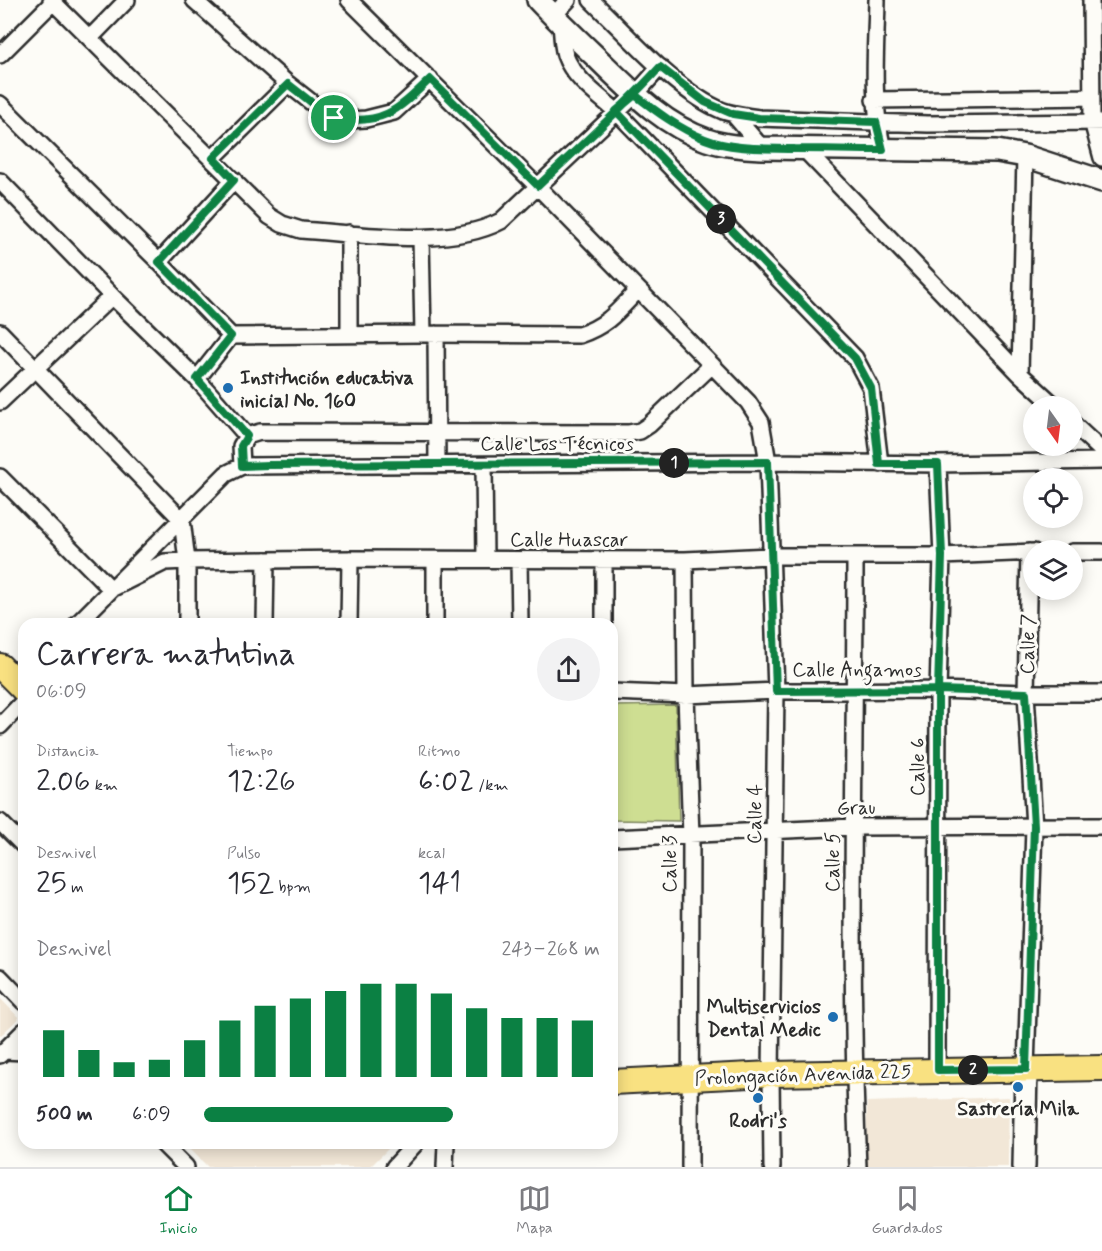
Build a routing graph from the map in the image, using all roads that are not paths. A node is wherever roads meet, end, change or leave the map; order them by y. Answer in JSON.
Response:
{"nodes":[{"id":1,"x":127,"y":0,"type":"edge"},
{"id":2,"x":194,"y":0,"type":"edge"},
{"id":3,"x":349,"y":0,"type":"edge"},
{"id":4,"x":538,"y":0,"type":"edge"},
{"id":5,"x":568,"y":0,"type":"edge"},
{"id":6,"x":591,"y":0,"type":"edge"},
{"id":7,"x":878,"y":0,"type":"edge"},
{"id":8,"x":1091,"y":0,"type":"edge"},
{"id":9,"x":52,"y":1,"type":"edge"},
{"id":10,"x":557,"y":19,"type":"junction"},
{"id":11,"x":90,"y":38,"type":"junction"},
{"id":12,"x":0,"y":55,"type":"edge"},
{"id":13,"x":660,"y":67,"type":"junction"},
{"id":14,"x":430,"y":79,"type":"junction"},
{"id":15,"x":288,"y":84,"type":"junction"},
{"id":16,"x":635,"y":95,"type":"junction"},
{"id":17,"x":1091,"y":97,"type":"junction"},
{"id":18,"x":874,"y":100,"type":"junction"},
{"id":19,"x":0,"y":104,"type":"edge"},
{"id":20,"x":616,"y":111,"type":"junction"},
{"id":21,"x":733,"y":114,"type":"junction"},
{"id":22,"x":876,"y":122,"type":"junction"},
{"id":23,"x":1097,"y":122,"type":"edge"},
{"id":24,"x":762,"y":148,"type":"junction"},
{"id":25,"x":804,"y":149,"type":"junction"},
{"id":26,"x":883,"y":150,"type":"junction"},
{"id":27,"x":1025,"y":156,"type":"junction"},
{"id":28,"x":213,"y":158,"type":"junction"},
{"id":29,"x":1102,"y":158,"type":"edge"},
{"id":30,"x":234,"y":180,"type":"junction"},
{"id":31,"x":0,"y":181,"type":"edge"},
{"id":32,"x":1102,"y":181,"type":"edge"},
{"id":33,"x":538,"y":186,"type":"junction"},
{"id":34,"x":349,"y":233,"type":"junction"},
{"id":35,"x":421,"y":238,"type":"junction"},
{"id":36,"x":159,"y":262,"type":"junction"},
{"id":37,"x":638,"y":290,"type":"junction"},
{"id":38,"x":112,"y":296,"type":"junction"},
{"id":39,"x":0,"y":332,"type":"edge"},
{"id":40,"x":430,"y":334,"type":"junction"},
{"id":41,"x":349,"y":335,"type":"junction"},
{"id":42,"x":231,"y":336,"type":"junction"},
{"id":43,"x":712,"y":365,"type":"junction"},
{"id":44,"x":35,"y":368,"type":"junction"},
{"id":45,"x":1020,"y":374,"type":"junction"},
{"id":46,"x":197,"y":379,"type":"junction"},
{"id":47,"x":1044,"y":396,"type":"edge"},
{"id":48,"x":0,"y":402,"type":"edge"},
{"id":49,"x":437,"y":432,"type":"junction"},
{"id":50,"x":1083,"y":433,"type":"edge"},
{"id":51,"x":247,"y":436,"type":"junction"},
{"id":52,"x":1102,"y":451,"type":"edge"},
{"id":53,"x":1102,"y":460,"type":"edge"},
{"id":54,"x":768,"y":462,"type":"junction"},
{"id":55,"x":437,"y":464,"type":"junction"},
{"id":56,"x":879,"y":464,"type":"junction"},
{"id":57,"x":938,"y":464,"type":"junction"},
{"id":58,"x":484,"y":465,"type":"junction"},
{"id":59,"x":242,"y":466,"type":"junction"},
{"id":60,"x":0,"y":477,"type":"edge"},
{"id":61,"x":182,"y":520,"type":"junction"},
{"id":62,"x":1023,"y":552,"type":"edge"},
{"id":63,"x":1083,"y":552,"type":"edge"},
{"id":64,"x":1102,"y":552,"type":"edge"},
{"id":65,"x":770,"y":556,"type":"junction"},
{"id":66,"x":942,"y":556,"type":"junction"},
{"id":67,"x":855,"y":557,"type":"junction"},
{"id":68,"x":350,"y":559,"type":"junction"},
{"id":69,"x":266,"y":560,"type":"junction"},
{"id":70,"x":485,"y":560,"type":"junction"},
{"id":71,"x":519,"y":560,"type":"junction"},
{"id":72,"x":604,"y":560,"type":"junction"},
{"id":73,"x":685,"y":560,"type":"junction"},
{"id":74,"x":187,"y":561,"type":"junction"},
{"id":75,"x":435,"y":561,"type":"junction"},
{"id":76,"x":111,"y":589,"type":"junction"},
{"id":77,"x":1029,"y":600,"type":"edge"},
{"id":78,"x":83,"y":618,"type":"edge"},
{"id":79,"x":187,"y":618,"type":"edge"},
{"id":80,"x":265,"y":618,"type":"edge"},
{"id":81,"x":349,"y":618,"type":"edge"},
{"id":82,"x":435,"y":618,"type":"edge"},
{"id":83,"x":520,"y":618,"type":"edge"},
{"id":84,"x":604,"y":618,"type":"edge"},
{"id":85,"x":0,"y":666,"type":"edge"},
{"id":86,"x":18,"y":683,"type":"edge"},
{"id":87,"x":855,"y":690,"type":"junction"},
{"id":88,"x":938,"y":690,"type":"junction"},
{"id":89,"x":776,"y":691,"type":"junction"},
{"id":90,"x":618,"y":693,"type":"edge"},
{"id":91,"x":1026,"y":693,"type":"junction"},
{"id":92,"x":1102,"y":693,"type":"edge"},
{"id":93,"x":686,"y":694,"type":"junction"},
{"id":94,"x":18,"y":696,"type":"edge"},
{"id":95,"x":0,"y":726,"type":"edge"},
{"id":96,"x":0,"y":822,"type":"edge"},
{"id":97,"x":1034,"y":826,"type":"junction"},
{"id":98,"x":1102,"y":826,"type":"edge"},
{"id":99,"x":853,"y":827,"type":"junction"},
{"id":100,"x":938,"y":827,"type":"junction"},
{"id":101,"x":775,"y":832,"type":"junction"},
{"id":102,"x":691,"y":836,"type":"junction"},
{"id":103,"x":618,"y":838,"type":"edge"},
{"id":104,"x":18,"y":840,"type":"edge"},
{"id":105,"x":0,"y":977,"type":"edge"},
{"id":106,"x":18,"y":996,"type":"edge"},
{"id":107,"x":18,"y":1037,"type":"edge"},
{"id":108,"x":18,"y":1052,"type":"edge"},
{"id":109,"x":2,"y":1053,"type":"edge"},
{"id":110,"x":1102,"y":1068,"type":"edge"},
{"id":111,"x":1026,"y":1069,"type":"junction"},
{"id":112,"x":938,"y":1070,"type":"junction"},
{"id":113,"x":854,"y":1073,"type":"junction"},
{"id":114,"x":771,"y":1074,"type":"junction"},
{"id":115,"x":689,"y":1078,"type":"junction"},
{"id":116,"x":618,"y":1082,"type":"edge"},
{"id":117,"x":410,"y":1149,"type":"edge"},
{"id":118,"x":446,"y":1149,"type":"edge"},
{"id":119,"x":169,"y":1161,"type":"edge"},
{"id":120,"x":186,"y":1167,"type":"edge"},
{"id":121,"x":394,"y":1167,"type":"edge"},
{"id":122,"x":446,"y":1167,"type":"edge"},
{"id":123,"x":690,"y":1167,"type":"edge"},
{"id":124,"x":772,"y":1167,"type":"edge"},
{"id":125,"x":858,"y":1167,"type":"edge"},
{"id":126,"x":1024,"y":1167,"type":"edge"}],
"edges":[{"from":1,"to":11,"type":"street"},
{"from":2,"to":15,"type":"street"},
{"from":3,"to":14,"type":"street","name":"Calle 4"},
{"from":4,"to":10,"type":"main road"},
{"from":5,"to":10,"type":"street"},
{"from":6,"to":13,"type":"street"},
{"from":7,"to":18,"type":"street"},
{"from":8,"to":17,"type":"street"},
{"from":9,"to":11,"type":"street"},
{"from":9,"to":12,"type":"street"},
{"from":10,"to":16,"type":"main road"},
{"from":10,"to":20,"type":"street"},
{"from":11,"to":28,"type":"street"},
{"from":13,"to":16,"type":"street"},
{"from":13,"to":21,"type":"street"},
{"from":14,"to":15,"type":"street"},
{"from":14,"to":33,"type":"street","name":"Calle 4"},
{"from":15,"to":28,"type":"street"},
{"from":16,"to":20,"type":"street"},
{"from":16,"to":24,"type":"main road"},
{"from":17,"to":18,"type":"street"},
{"from":17,"to":23,"type":"street"},
{"from":18,"to":22,"type":"street"},
{"from":19,"to":36,"type":"street"},
{"from":20,"to":33,"type":"street"},
{"from":20,"to":56,"type":"street"},
{"from":21,"to":22,"type":"street"},
{"from":21,"to":24,"type":"street"},
{"from":22,"to":23,"type":"street"},
{"from":22,"to":26,"type":"street"},
{"from":23,"to":29,"type":"street"},
{"from":24,"to":25,"type":"main road"},
{"from":25,"to":26,"type":"main road"},
{"from":25,"to":45,"type":"street"},
{"from":26,"to":27,"type":"main road"},
{"from":27,"to":32,"type":"main road"},
{"from":27,"to":45,"type":"street"},
{"from":28,"to":30,"type":"street"},
{"from":30,"to":34,"type":"street"},
{"from":30,"to":36,"type":"street"},
{"from":31,"to":38,"type":"street"},
{"from":33,"to":35,"type":"street"},
{"from":33,"to":37,"type":"street","name":"Calle 4"},
{"from":34,"to":35,"type":"street"},
{"from":34,"to":41,"type":"street"},
{"from":35,"to":40,"type":"street"},
{"from":36,"to":42,"type":"street"},
{"from":37,"to":40,"type":"street"},
{"from":37,"to":43,"type":"street","name":"Calle 4"},
{"from":38,"to":44,"type":"street"},
{"from":38,"to":46,"type":"street"},
{"from":39,"to":44,"type":"street"},
{"from":40,"to":41,"type":"street"},
{"from":40,"to":49,"type":"street"},
{"from":41,"to":42,"type":"street"},
{"from":42,"to":46,"type":"street"},
{"from":43,"to":49,"type":"street"},
{"from":43,"to":54,"type":"street","name":"Calle 4"},
{"from":44,"to":48,"type":"street"},
{"from":44,"to":61,"type":"street"},
{"from":45,"to":47,"type":"street"},
{"from":46,"to":51,"type":"street"},
{"from":49,"to":51,"type":"street"},
{"from":49,"to":55,"type":"street"},
{"from":50,"to":52,"type":"street"},
{"from":51,"to":59,"type":"street"},
{"from":53,"to":57,"type":"street","name":"Calle Los Técnicos"},
{"from":54,"to":56,"type":"street","name":"Calle Los Técnicos"},
{"from":54,"to":58,"type":"street","name":"Calle Los Técnicos"},
{"from":54,"to":65,"type":"street","name":"Calle 4"},
{"from":55,"to":58,"type":"street","name":"Calle Los Técnicos"},
{"from":55,"to":59,"type":"street","name":"Calle Los Técnicos"},
{"from":56,"to":57,"type":"street","name":"Calle Los Técnicos"},
{"from":57,"to":66,"type":"street","name":"Calle 6"},
{"from":58,"to":70,"type":"street"},
{"from":59,"to":61,"type":"street"},
{"from":60,"to":76,"type":"street"},
{"from":61,"to":74,"type":"street"},
{"from":61,"to":76,"type":"street"},
{"from":62,"to":66,"type":"street","name":"Calle Huascar"},
{"from":63,"to":64,"type":"street"},
{"from":65,"to":67,"type":"street","name":"Calle Huascar"},
{"from":65,"to":73,"type":"street","name":"Calle Huascar"},
{"from":65,"to":89,"type":"street","name":"Calle 4"},
{"from":66,"to":67,"type":"street","name":"Calle Huascar"},
{"from":66,"to":88,"type":"street","name":"Calle 6"},
{"from":67,"to":87,"type":"street","name":"Calle 5"},
{"from":68,"to":69,"type":"street","name":"Calle Huascar"},
{"from":68,"to":75,"type":"street","name":"Calle Huascar"},
{"from":68,"to":81,"type":"street"},
{"from":69,"to":74,"type":"street","name":"Calle Huascar"},
{"from":69,"to":80,"type":"street"},
{"from":70,"to":71,"type":"street","name":"Calle Huascar"},
{"from":70,"to":75,"type":"street","name":"Calle Huascar"},
{"from":71,"to":72,"type":"street","name":"Calle Huascar"},
{"from":71,"to":83,"type":"street"},
{"from":72,"to":73,"type":"street","name":"Calle Huascar"},
{"from":72,"to":84,"type":"street"},
{"from":73,"to":93,"type":"street","name":"Calle 3"},
{"from":74,"to":76,"type":"street","name":"Calle Huascar"},
{"from":74,"to":79,"type":"street"},
{"from":75,"to":82,"type":"street"},
{"from":76,"to":78,"type":"street"},
{"from":77,"to":91,"type":"street","name":"Calle 7"},
{"from":85,"to":86,"type":"main road"},
{"from":87,"to":88,"type":"street","name":"Calle Angamos"},
{"from":87,"to":89,"type":"street","name":"Calle Angamos"},
{"from":87,"to":99,"type":"street","name":"Calle 5"},
{"from":88,"to":91,"type":"street","name":"Calle Angamos"},
{"from":88,"to":100,"type":"street","name":"Calle 6"},
{"from":89,"to":93,"type":"street","name":"Calle Angamos"},
{"from":89,"to":101,"type":"street","name":"Calle 4"},
{"from":90,"to":93,"type":"street","name":"Calle Angamos"},
{"from":91,"to":92,"type":"street","name":"Calle Angamos"},
{"from":91,"to":97,"type":"street","name":"Calle 7"},
{"from":93,"to":102,"type":"street","name":"Calle 3"},
{"from":94,"to":95,"type":"street"},
{"from":96,"to":104,"type":"street"},
{"from":97,"to":98,"type":"street","name":"Grau"},
{"from":97,"to":100,"type":"street","name":"Grau"},
{"from":97,"to":111,"type":"street","name":"Calle 7"},
{"from":99,"to":100,"type":"street","name":"Grau"},
{"from":99,"to":101,"type":"street","name":"Grau"},
{"from":99,"to":113,"type":"street","name":"Calle 5"},
{"from":100,"to":112,"type":"street","name":"Calle 6"},
{"from":101,"to":102,"type":"street","name":"Grau"},
{"from":101,"to":114,"type":"street","name":"Calle 4"},
{"from":102,"to":103,"type":"street","name":"Grau"},
{"from":102,"to":115,"type":"street","name":"Calle 3"},
{"from":105,"to":106,"type":"street"},
{"from":107,"to":109,"type":"street"},
{"from":108,"to":109,"type":"street"},
{"from":110,"to":111,"type":"main road","name":"Prolongación Avenida 225"},
{"from":111,"to":112,"type":"main road","name":"Prolongación Avenida 225"},
{"from":111,"to":126,"type":"main road","name":"Calle 7"},
{"from":112,"to":113,"type":"main road","name":"Prolongación Avenida 225"},
{"from":113,"to":114,"type":"main road","name":"Prolongación Avenida 225"},
{"from":113,"to":125,"type":"street","name":"Calle 5"},
{"from":114,"to":115,"type":"main road","name":"Prolongación Avenida 225"},
{"from":114,"to":124,"type":"street","name":"Calle 4"},
{"from":115,"to":116,"type":"main road","name":"Prolongación Avenida 225"},
{"from":115,"to":123,"type":"street","name":"Calle 3"},
{"from":117,"to":121,"type":"street"},
{"from":118,"to":122,"type":"street"},
{"from":119,"to":120,"type":"street"}]}
